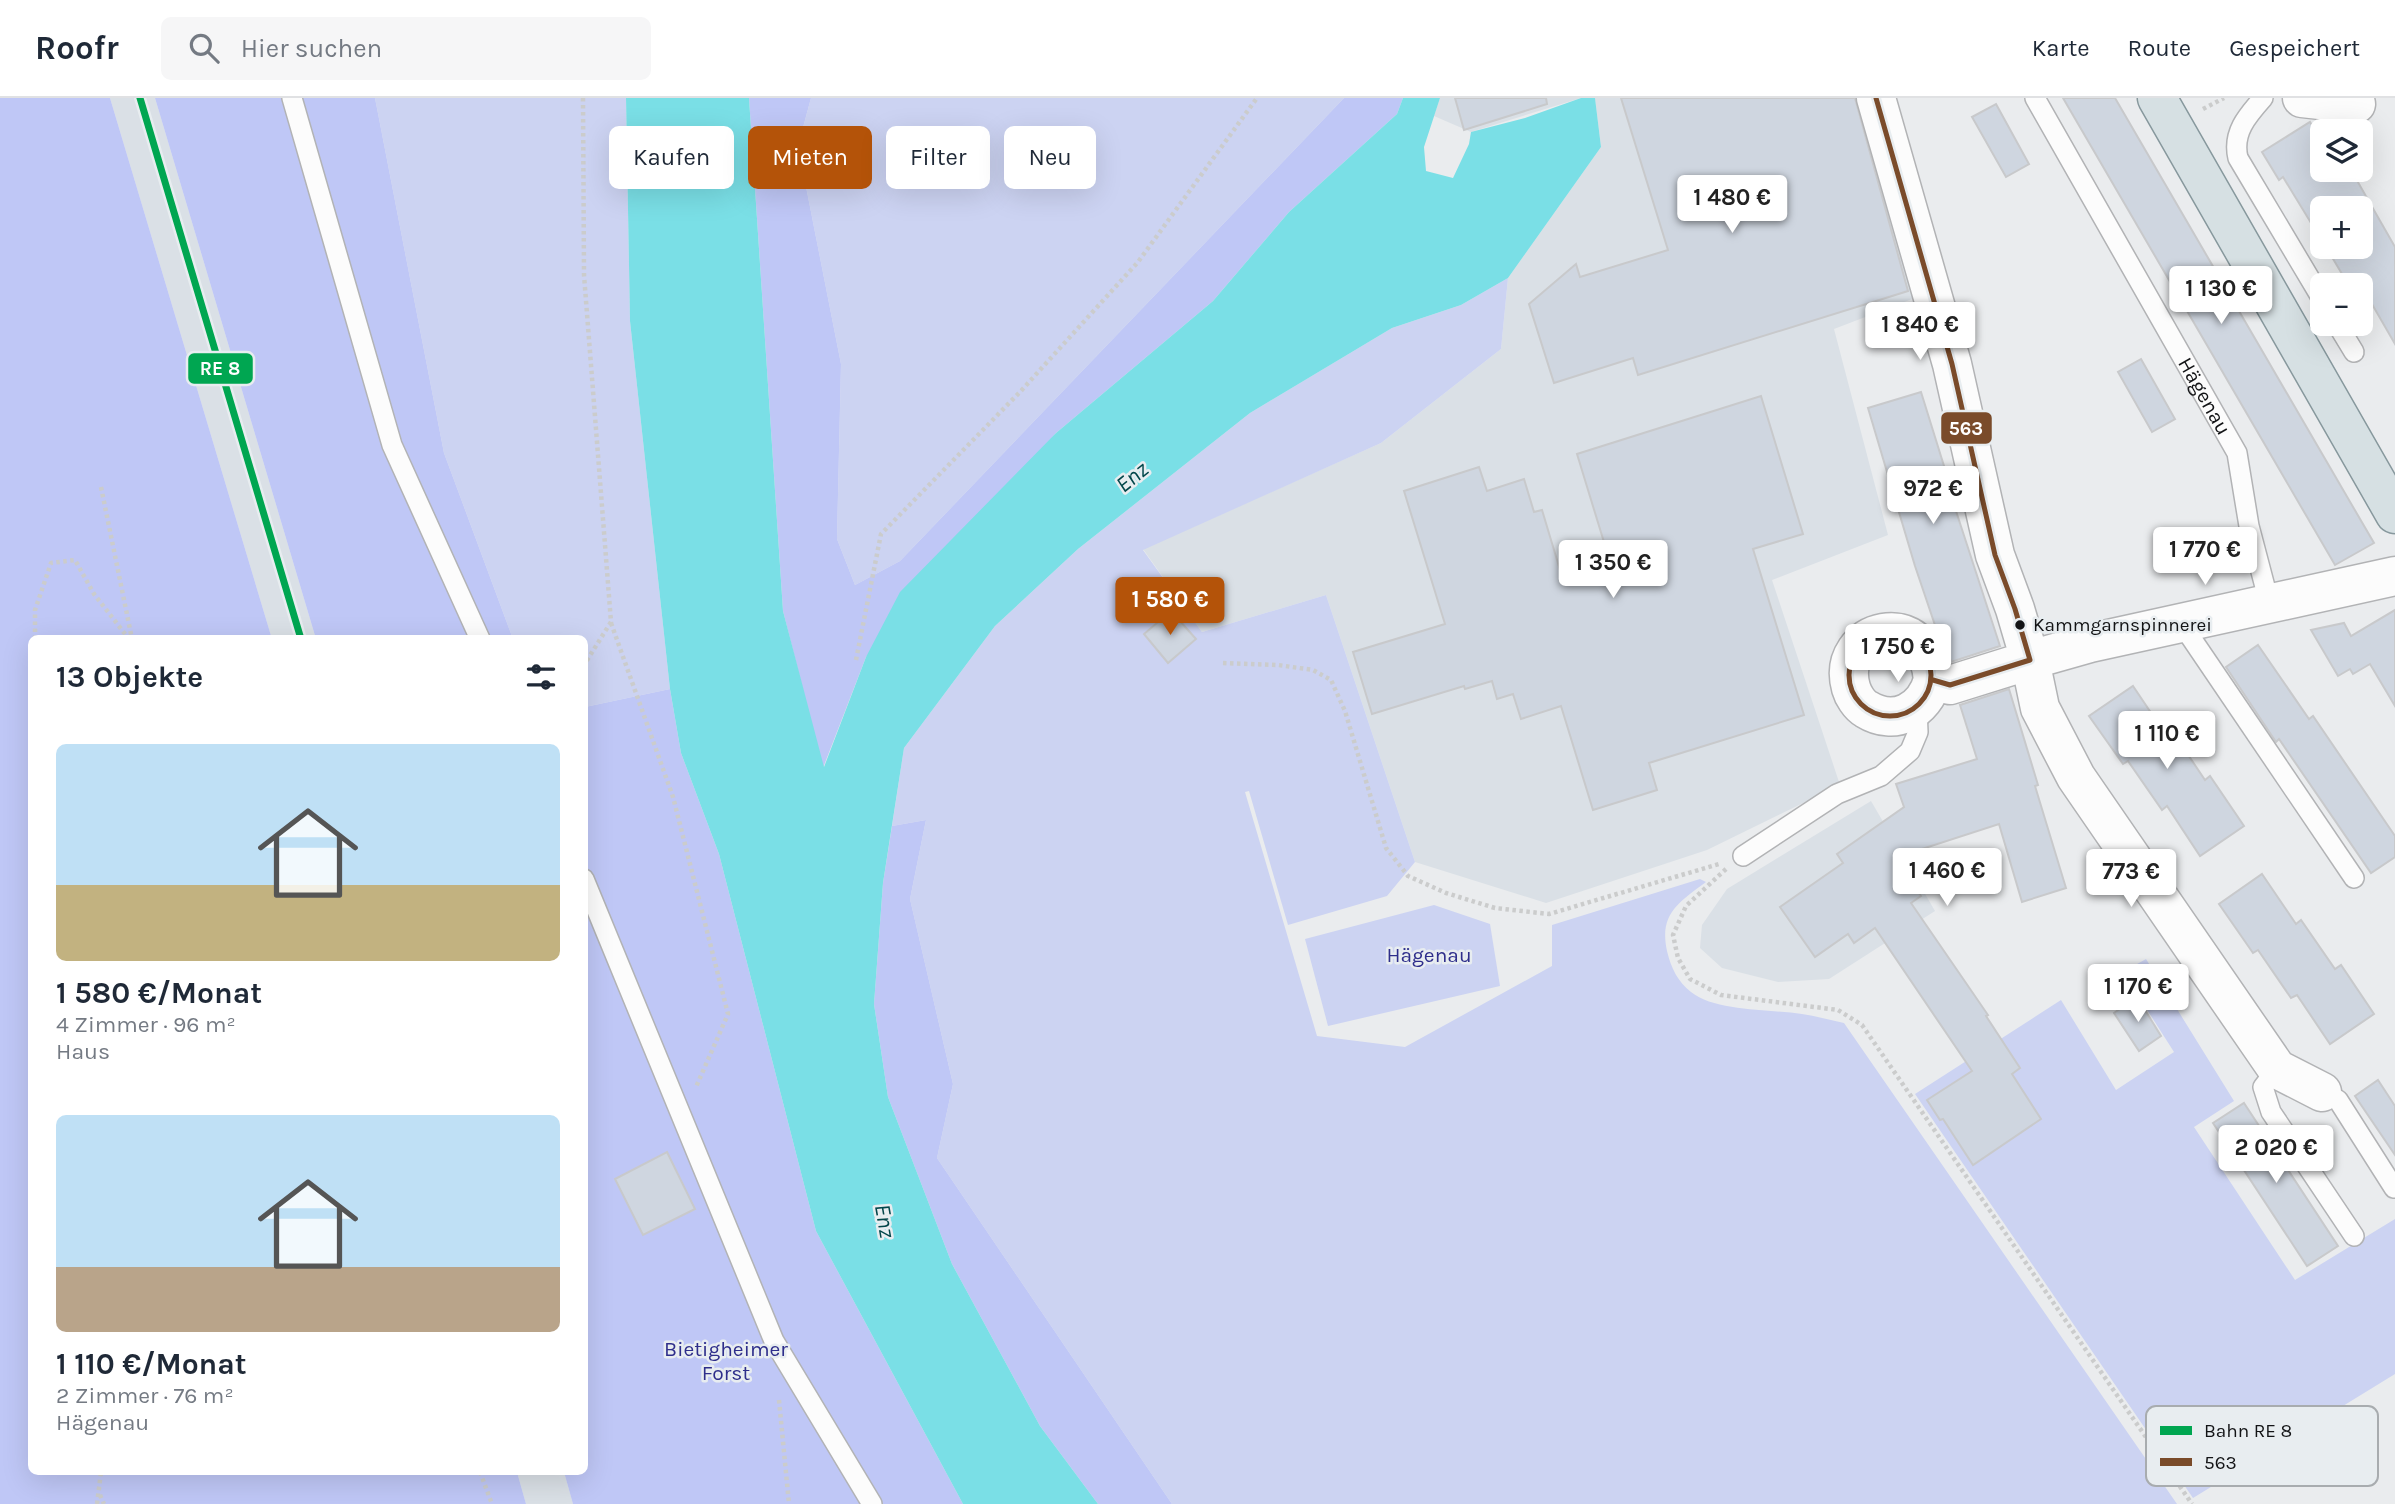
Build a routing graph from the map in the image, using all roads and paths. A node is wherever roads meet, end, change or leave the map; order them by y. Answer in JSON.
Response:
{"nodes":[{"id":1,"x":292,"y":98,"type":"edge"},
{"id":2,"x":583,"y":98,"type":"edge"},
{"id":3,"x":1257,"y":98,"type":"edge"},
{"id":4,"x":1876,"y":98,"type":"edge"},
{"id":5,"x":2035,"y":98,"type":"edge"},
{"id":6,"x":2157,"y":98,"type":"edge"},
{"id":7,"x":2224,"y":98,"type":"edge"},
{"id":8,"x":2263,"y":98,"type":"edge"},
{"id":9,"x":2302,"y":98,"type":"edge"},
{"id":10,"x":2356,"y":104,"type":"dead end"},
{"id":11,"x":2196,"y":113,"type":"dead end"},
{"id":12,"x":2310,"y":279,"type":"edge"},
{"id":13,"x":2344,"y":336,"type":"edge"},
{"id":14,"x":2354,"y":352,"type":"dead end"},
{"id":15,"x":101,"y":487,"type":"dead end"},
{"id":16,"x":2395,"y":514,"type":"edge"},
{"id":17,"x":2395,"y":576,"type":"edge"},
{"id":18,"x":2269,"y":602,"type":"junction"},
{"id":19,"x":611,"y":622,"type":"junction"},
{"id":20,"x":2181,"y":623,"type":"junction"},
{"id":21,"x":35,"y":635,"type":"edge"},
{"id":22,"x":127,"y":635,"type":"edge"},
{"id":23,"x":129,"y":635,"type":"edge"},
{"id":24,"x":478,"y":635,"type":"edge"},
{"id":25,"x":588,"y":659,"type":"edge"},
{"id":26,"x":856,"y":660,"type":"dead end"},
{"id":27,"x":2030,"y":660,"type":"junction"},
{"id":28,"x":1223,"y":663,"type":"dead end"},
{"id":29,"x":1925,"y":695,"type":"joint"},
{"id":30,"x":1743,"y":856,"type":"junction"},
{"id":31,"x":2354,"y":878,"type":"dead end"},
{"id":32,"x":588,"y":889,"type":"edge"},
{"id":33,"x":2277,"y":1069,"type":"junction"},
{"id":34,"x":2322,"y":1092,"type":"joint"},
{"id":35,"x":683,"y":1118,"type":"junction"},
{"id":36,"x":2394,"y":1188,"type":"edge"},
{"id":37,"x":2354,"y":1236,"type":"dead end"},
{"id":38,"x":779,"y":1396,"type":"dead end"},
{"id":39,"x":2146,"y":1437,"type":"edge"},
{"id":40,"x":101,"y":1475,"type":"edge"},
{"id":41,"x":481,"y":1475,"type":"edge"},
{"id":42,"x":2180,"y":1486,"type":"edge"},
{"id":43,"x":100,"y":1494,"type":"junction"},
{"id":44,"x":97,"y":1504,"type":"edge"},
{"id":45,"x":104,"y":1504,"type":"edge"},
{"id":46,"x":492,"y":1504,"type":"edge"},
{"id":47,"x":789,"y":1504,"type":"edge"},
{"id":48,"x":872,"y":1504,"type":"edge"},
{"id":49,"x":2192,"y":1504,"type":"edge"}],
"edges":[{"from":1,"to":24,"type":"lane"},
{"from":2,"to":19,"type":"path"},
{"from":3,"to":26,"type":"path"},
{"from":4,"to":27,"type":"street"},
{"from":5,"to":18,"type":"lane","name":"Hägenau"},
{"from":6,"to":16,"type":"main road"},
{"from":7,"to":11,"type":"path"},
{"from":8,"to":12,"type":"lane"},
{"from":9,"to":10,"type":"street"},
{"from":13,"to":14,"type":"lane"},
{"from":15,"to":23,"type":"path"},
{"from":17,"to":18,"type":"street"},
{"from":18,"to":20,"type":"street"},
{"from":19,"to":25,"type":"path"},
{"from":19,"to":35,"type":"path"},
{"from":20,"to":27,"type":"street"},
{"from":20,"to":31,"type":"lane"},
{"from":21,"to":22,"type":"path"},
{"from":27,"to":29,"type":"street"},
{"from":27,"to":33,"type":"street"},
{"from":28,"to":30,"type":"path"},
{"from":29,"to":30,"type":"lane"},
{"from":30,"to":39,"type":"path"},
{"from":32,"to":35,"type":"lane"},
{"from":33,"to":34,"type":"street"},
{"from":33,"to":37,"type":"lane"},
{"from":34,"to":36,"type":"lane"},
{"from":35,"to":48,"type":"lane"},
{"from":38,"to":47,"type":"path"},
{"from":40,"to":43,"type":"path"},
{"from":41,"to":46,"type":"path"},
{"from":42,"to":49,"type":"path"},
{"from":43,"to":44,"type":"path"},
{"from":43,"to":45,"type":"path"}]}
